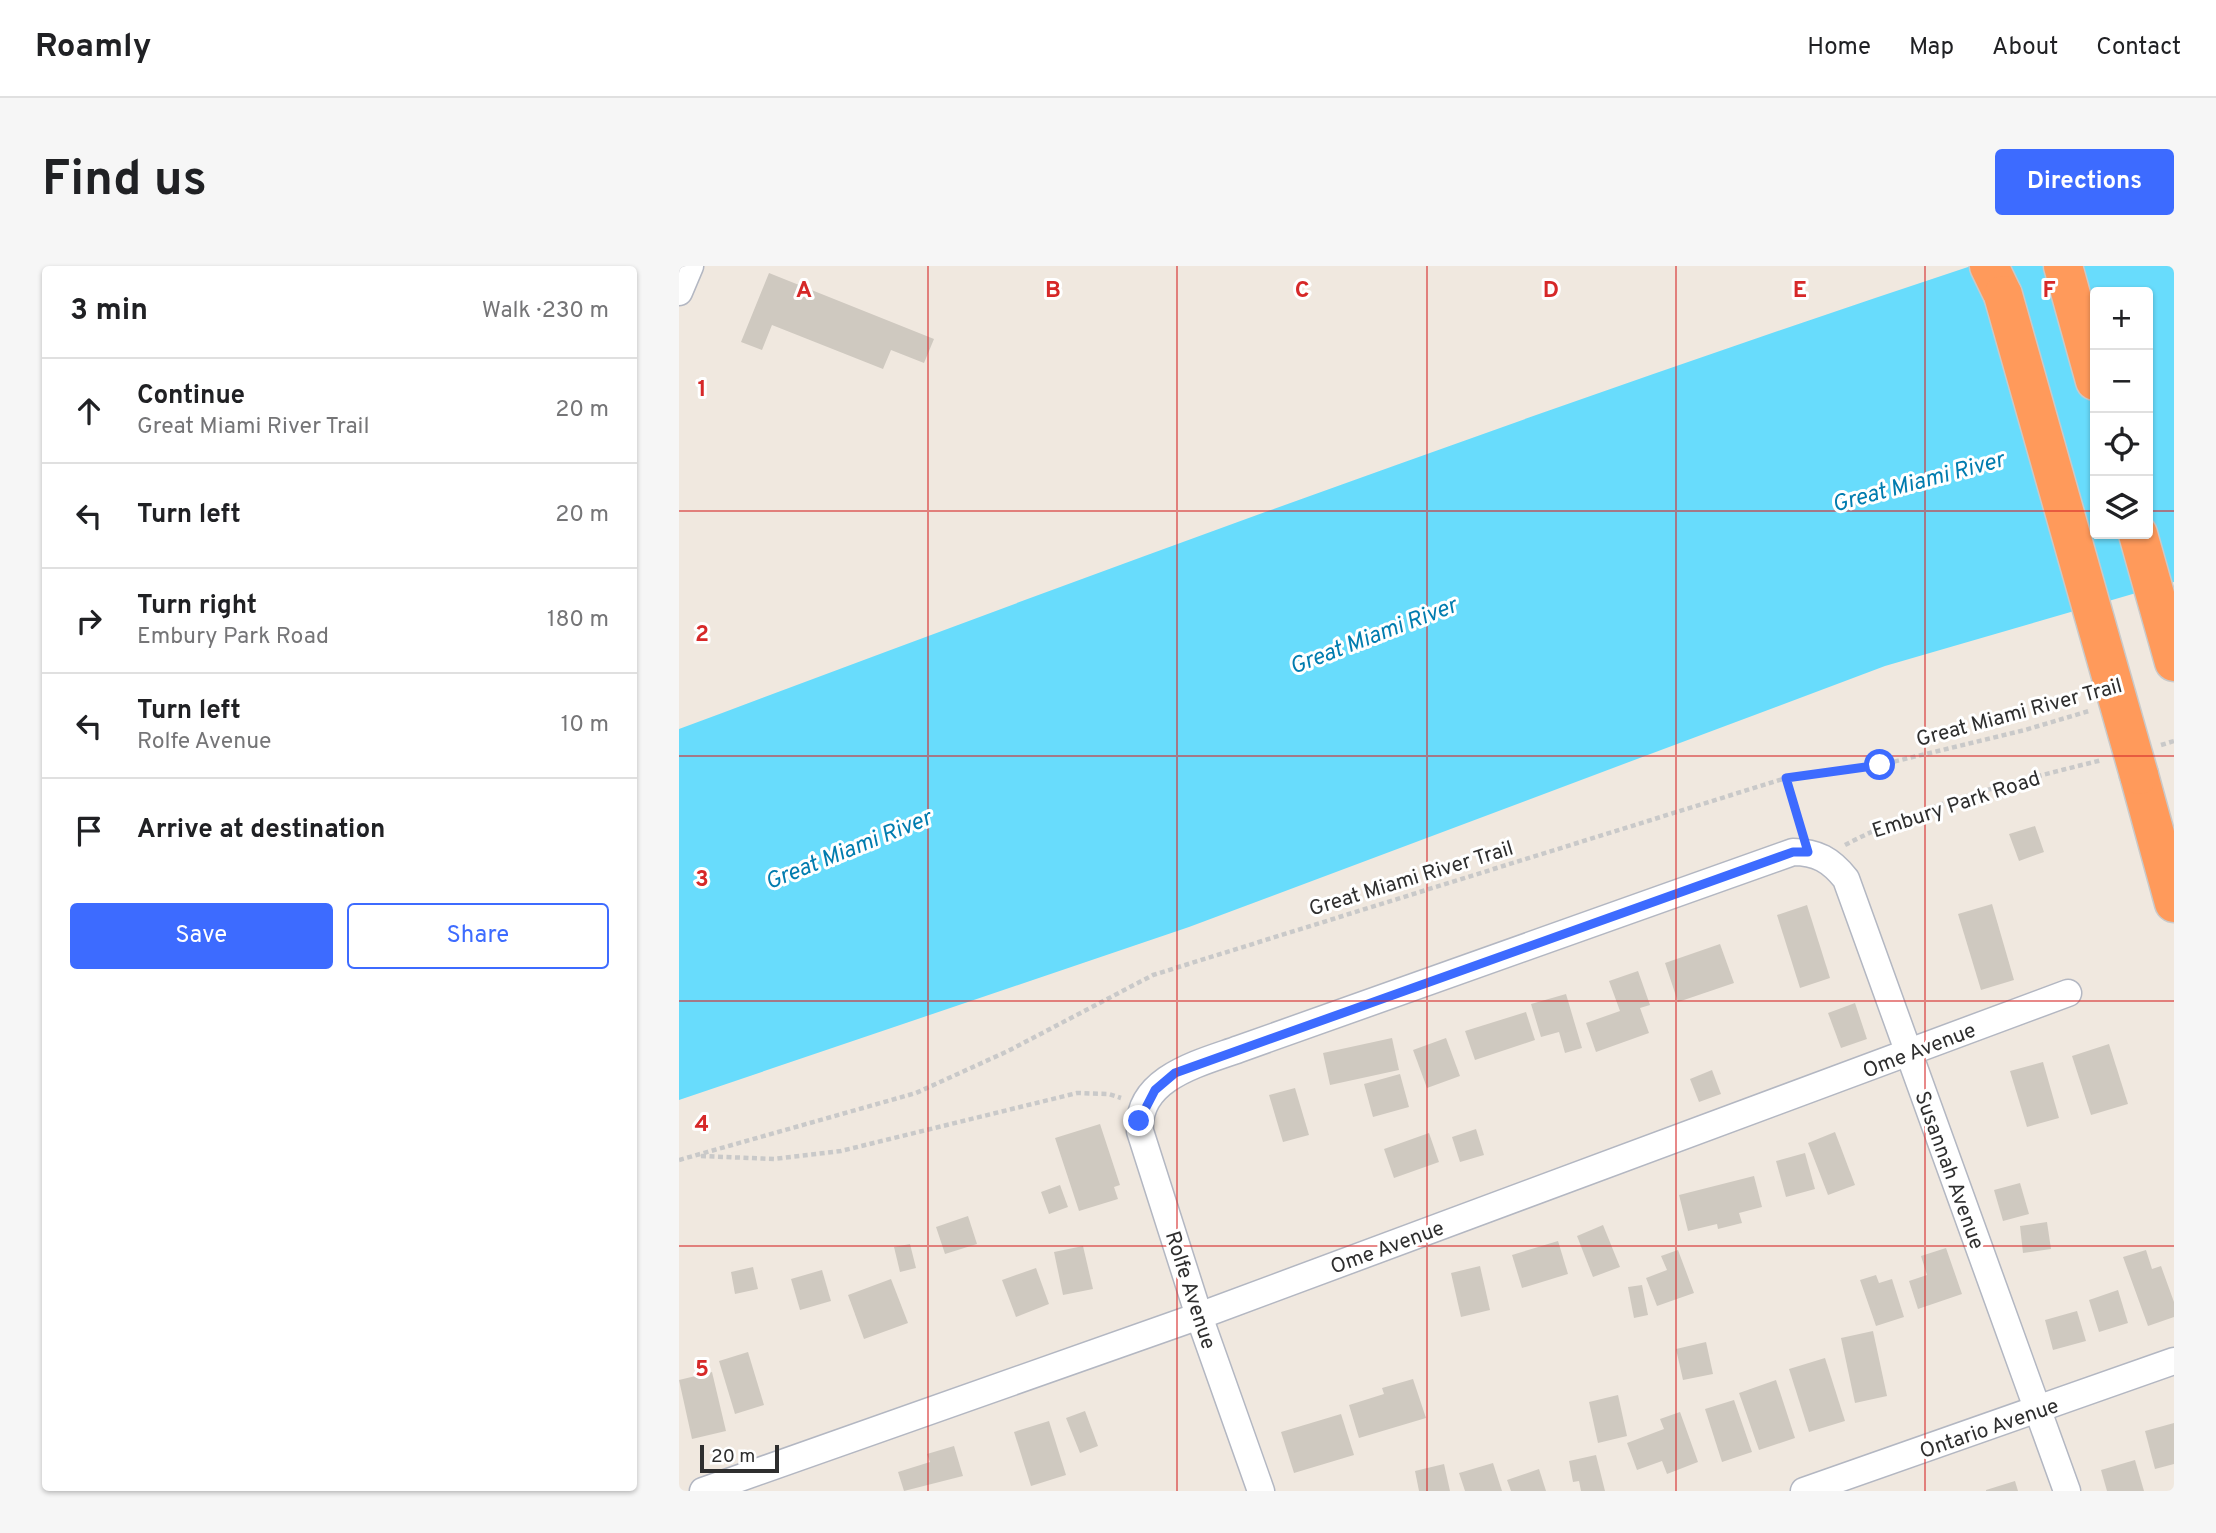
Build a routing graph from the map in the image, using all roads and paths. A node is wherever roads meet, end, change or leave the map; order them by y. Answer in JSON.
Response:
{"nodes":[{"id":1,"x":689,"y":266,"type":"edge"},
{"id":2,"x":2063,"y":266,"type":"edge"},
{"id":3,"x":2078,"y":266,"type":"edge"},
{"id":4,"x":1995,"y":276,"type":"edge"},
{"id":5,"x":679,"y":292,"type":"edge"},
{"id":6,"x":2083,"y":338,"type":"junction"},
{"id":7,"x":2090,"y":363,"type":"edge"},
{"id":8,"x":2139,"y":539,"type":"edge"},
{"id":9,"x":2174,"y":663,"type":"edge"},
{"id":10,"x":2099,"y":708,"type":"dead end"},
{"id":11,"x":2174,"y":741,"type":"edge"},
{"id":12,"x":2132,"y":760,"type":"junction"},
{"id":13,"x":1786,"y":778,"type":"junction"},
{"id":14,"x":1815,"y":854,"type":"junction"},
{"id":15,"x":2174,"y":903,"type":"edge"},
{"id":16,"x":2068,"y":993,"type":"dead end"},
{"id":17,"x":1908,"y":1055,"type":"junction"},
{"id":18,"x":1149,"y":1099,"type":"junction"},
{"id":19,"x":697,"y":1155,"type":"junction"},
{"id":20,"x":679,"y":1160,"type":"edge"},
{"id":21,"x":1199,"y":1316,"type":"junction"},
{"id":22,"x":2174,"y":1362,"type":"edge"},
{"id":23,"x":2039,"y":1411,"type":"junction"},
{"id":24,"x":703,"y":1491,"type":"edge"},
{"id":25,"x":1261,"y":1491,"type":"edge"},
{"id":26,"x":1804,"y":1491,"type":"edge"},
{"id":27,"x":2067,"y":1491,"type":"edge"}],
"edges":[{"from":1,"to":5,"type":"street"},
{"from":2,"to":6,"type":"highway"},
{"from":3,"to":6,"type":"highway"},
{"from":4,"to":12,"type":"highway","bridge":true},
{"from":6,"to":7,"type":"highway"},
{"from":8,"to":9,"type":"highway"},
{"from":10,"to":13,"type":"path","name":"Great Miami River Trail"},
{"from":11,"to":12,"type":"path","name":"Embury Park Road"},
{"from":12,"to":14,"type":"path","name":"Embury Park Road"},
{"from":12,"to":15,"type":"highway"},
{"from":13,"to":14,"type":"path"},
{"from":13,"to":19,"type":"path","name":"Great Miami River Trail"},
{"from":14,"to":17,"type":"street","name":"Susannah Avenue"},
{"from":14,"to":18,"type":"street"},
{"from":16,"to":17,"type":"street","name":"Ome Avenue"},
{"from":17,"to":21,"type":"street","name":"Ome Avenue"},
{"from":17,"to":23,"type":"street","name":"Susannah Avenue"},
{"from":18,"to":19,"type":"path"},
{"from":18,"to":21,"type":"street","name":"Rolfe Avenue"},
{"from":19,"to":20,"type":"path","name":"Great Miami River Trail"},
{"from":21,"to":24,"type":"street","name":"Ome Avenue"},
{"from":21,"to":25,"type":"street","name":"Rolfe Avenue"},
{"from":22,"to":23,"type":"street","name":"Ontario Avenue"},
{"from":23,"to":26,"type":"street","name":"Ontario Avenue"},
{"from":23,"to":27,"type":"street","name":"Susannah Avenue"}]}
